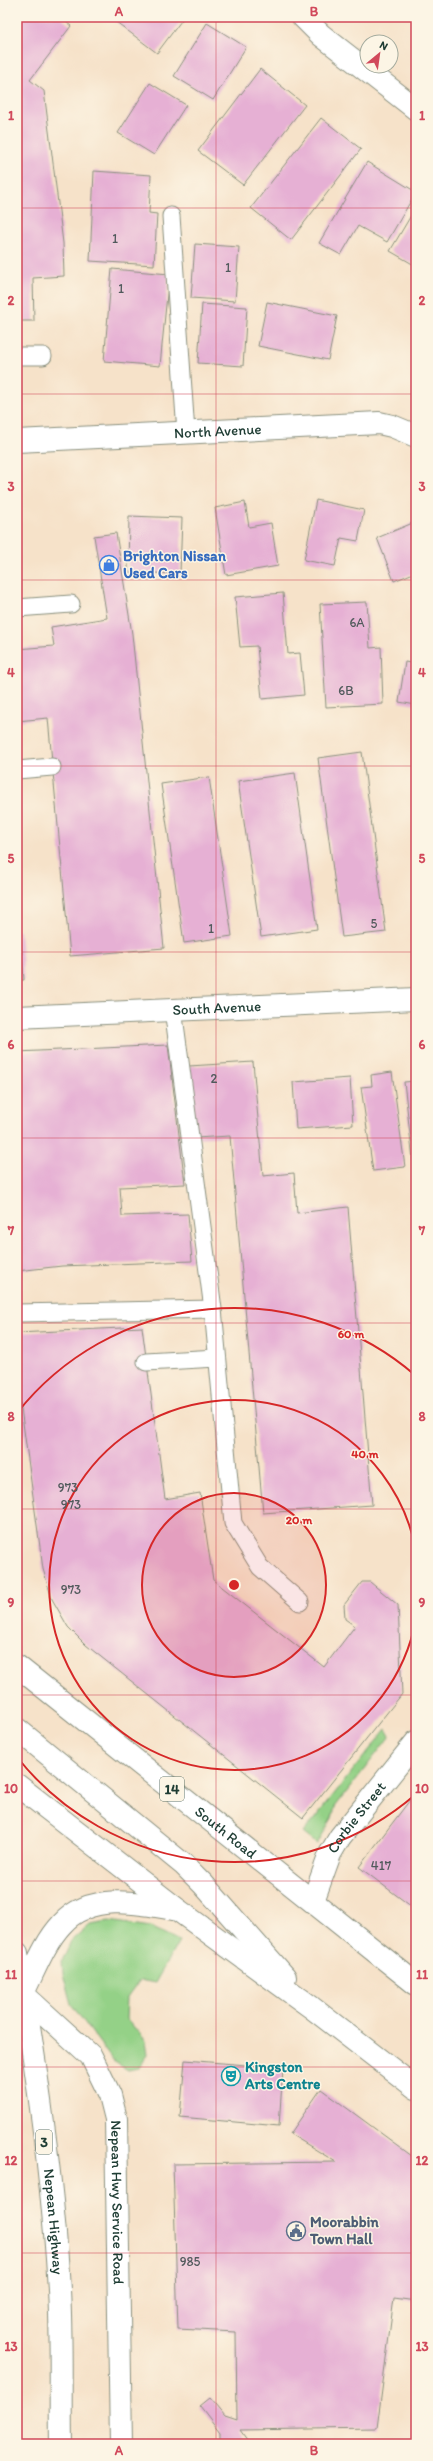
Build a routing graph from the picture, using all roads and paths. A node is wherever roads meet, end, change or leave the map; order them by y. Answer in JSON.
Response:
{"nodes":[{"id":1,"x":303,"y":17,"type":"edge"},
{"id":2,"x":416,"y":108,"type":"edge"},
{"id":3,"x":171,"y":216,"type":"dead end"},
{"id":4,"x":17,"y":356,"type":"edge"},
{"id":5,"x":43,"y":356,"type":"dead end"},
{"id":6,"x":186,"y":433,"type":"junction"},
{"id":7,"x":416,"y":436,"type":"edge"},
{"id":8,"x":17,"y":441,"type":"edge"},
{"id":9,"x":71,"y":604,"type":"dead end"},
{"id":10,"x":17,"y":608,"type":"edge"},
{"id":11,"x":52,"y":767,"type":"dead end"},
{"id":12,"x":17,"y":770,"type":"edge"},
{"id":13,"x":416,"y":999,"type":"edge"},
{"id":14,"x":173,"y":1010,"type":"junction"},
{"id":15,"x":17,"y":1017,"type":"edge"},
{"id":16,"x":213,"y":1309,"type":"junction"},
{"id":17,"x":17,"y":1314,"type":"edge"},
{"id":18,"x":217,"y":1358,"type":"junction"},
{"id":19,"x":146,"y":1362,"type":"dead end"},
{"id":20,"x":300,"y":1602,"type":"dead end"},
{"id":21,"x":17,"y":1654,"type":"edge"},
{"id":22,"x":24,"y":1671,"type":"edge"},
{"id":23,"x":17,"y":1729,"type":"edge"},
{"id":24,"x":416,"y":1742,"type":"edge"},
{"id":25,"x":17,"y":1785,"type":"edge"},
{"id":26,"x":313,"y":1901,"type":"junction"},
{"id":27,"x":178,"y":1910,"type":"junction"},
{"id":28,"x":17,"y":1953,"type":"edge"},
{"id":29,"x":416,"y":1984,"type":"edge"},
{"id":30,"x":24,"y":1993,"type":"junction"},
{"id":31,"x":310,"y":2007,"type":"junction"},
{"id":32,"x":416,"y":2088,"type":"edge"},
{"id":33,"x":61,"y":2444,"type":"edge"},
{"id":34,"x":121,"y":2444,"type":"edge"}],
"edges":[{"from":1,"to":2,"type":"main road"},
{"from":3,"to":6,"type":"lane"},
{"from":4,"to":5,"type":"lane"},
{"from":6,"to":7,"type":"main road","name":"North Avenue"},
{"from":6,"to":8,"type":"main road","name":"North Avenue"},
{"from":9,"to":10,"type":"lane"},
{"from":11,"to":12,"type":"lane"},
{"from":13,"to":14,"type":"main road","name":"South Avenue"},
{"from":14,"to":15,"type":"main road","name":"South Avenue"},
{"from":14,"to":16,"type":"lane"},
{"from":16,"to":17,"type":"lane"},
{"from":16,"to":18,"type":"lane"},
{"from":18,"to":19,"type":"lane"},
{"from":18,"to":20,"type":"lane"},
{"from":21,"to":22,"type":"main road"},
{"from":22,"to":26,"type":"main road","name":"South Road","number":"14"},
{"from":23,"to":31,"type":"main road"},
{"from":24,"to":26,"type":"main road","name":"Corbie Street"},
{"from":25,"to":27,"type":"main road"},
{"from":26,"to":29,"type":"main road","name":"South Road","number":"14"},
{"from":27,"to":30,"type":"main road"},
{"from":27,"to":31,"type":"main road"},
{"from":28,"to":30,"type":"main road","name":"Nepean Highway","number":"3"},
{"from":30,"to":33,"type":"main road","name":"Nepean Highway","number":"3"},
{"from":30,"to":34,"type":"main road","name":"Nepean Hwy Service Road"},
{"from":31,"to":32,"type":"main road"}]}
